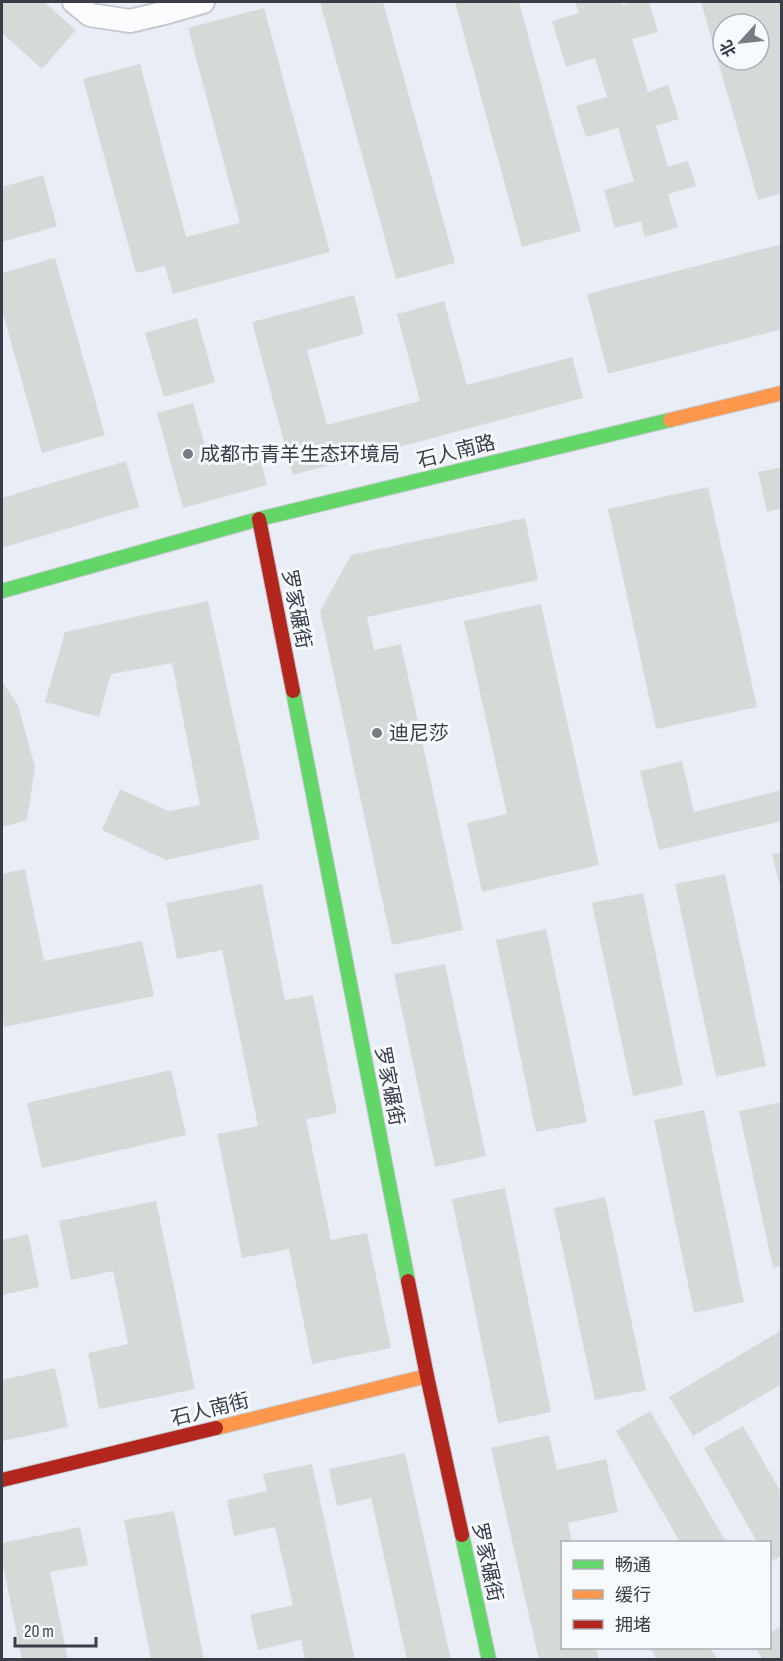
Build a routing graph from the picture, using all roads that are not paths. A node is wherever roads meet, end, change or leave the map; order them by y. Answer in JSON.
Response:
{"nodes":[{"id":1,"x":74,"y":2,"type":"edge"},
{"id":2,"x":202,"y":2,"type":"edge"},
{"id":3,"x":782,"y":393,"type":"edge"},
{"id":4,"x":259,"y":519,"type":"junction"},
{"id":5,"x":2,"y":591,"type":"edge"},
{"id":6,"x":427,"y":1376,"type":"junction"},
{"id":7,"x":2,"y":1480,"type":"edge"},
{"id":8,"x":489,"y":1659,"type":"edge"}],
"edges":[{"from":1,"to":2,"type":"street"},
{"from":3,"to":4,"type":"street","name":"石人南路"},
{"from":4,"to":5,"type":"street","name":"石人南路"},
{"from":4,"to":6,"type":"street","name":"罗家碾街"},
{"from":6,"to":7,"type":"street","name":"石人南街"},
{"from":6,"to":8,"type":"street","name":"罗家碾街"}]}
